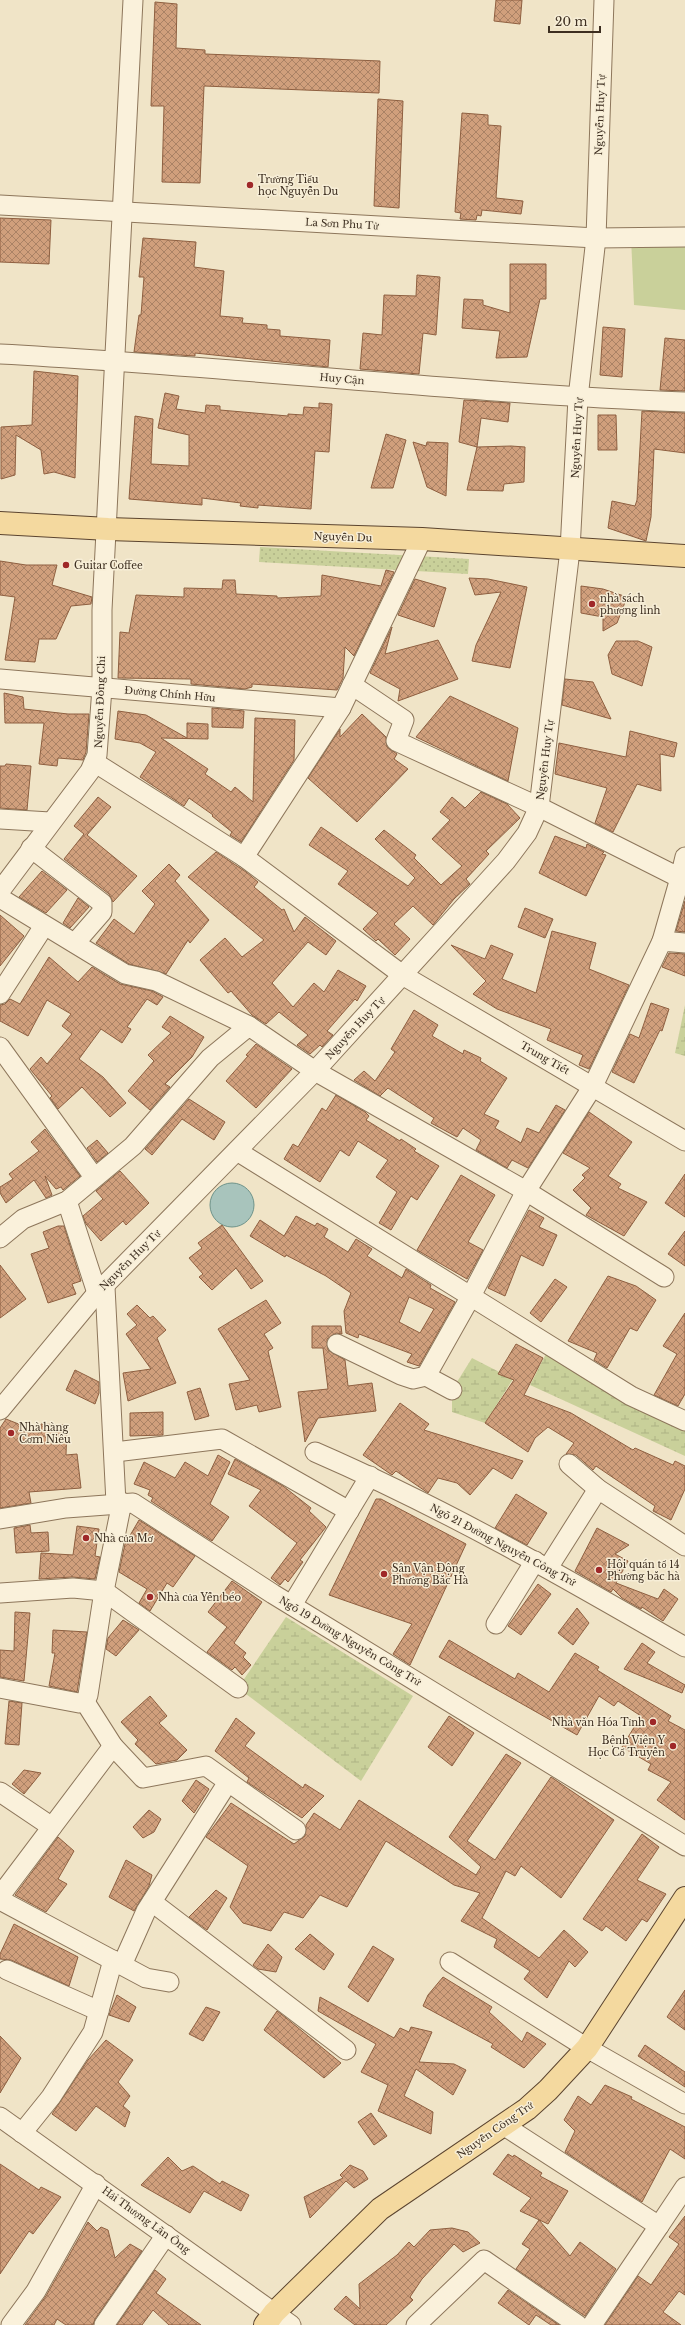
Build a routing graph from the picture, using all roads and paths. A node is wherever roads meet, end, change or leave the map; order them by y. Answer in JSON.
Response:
{"nodes":[{"id":1,"x":133,"y":0,"type":"edge"},
{"id":2,"x":604,"y":0,"type":"edge"},
{"id":3,"x":0,"y":205,"type":"edge"},
{"id":4,"x":123,"y":211,"type":"junction"},
{"id":5,"x":685,"y":237,"type":"edge"},
{"id":6,"x":596,"y":238,"type":"junction"},
{"id":7,"x":0,"y":354,"type":"edge"},
{"id":8,"x":116,"y":361,"type":"junction"},
{"id":9,"x":578,"y":398,"type":"junction"},
{"id":10,"x":685,"y":402,"type":"edge"},
{"id":11,"x":0,"y":523,"type":"edge"},
{"id":12,"x":108,"y":529,"type":"junction"},
{"id":13,"x":422,"y":539,"type":"junction"},
{"id":14,"x":570,"y":550,"type":"junction"},
{"id":15,"x":685,"y":556,"type":"edge"},
{"id":16,"x":0,"y":679,"type":"edge"},
{"id":17,"x":352,"y":685,"type":"junction"},
{"id":18,"x":102,"y":688,"type":"junction"},
{"id":19,"x":341,"y":708,"type":"junction"},
{"id":20,"x":94,"y":762,"type":"junction"},
{"id":21,"x":540,"y":808,"type":"junction"},
{"id":22,"x":0,"y":819,"type":"edge"},
{"id":23,"x":50,"y":822,"type":"junction"},
{"id":24,"x":31,"y":848,"type":"junction"},
{"id":25,"x":244,"y":857,"type":"junction"},
{"id":26,"x":685,"y":857,"type":"edge"},
{"id":27,"x":680,"y":878,"type":"junction"},
{"id":28,"x":0,"y":891,"type":"edge"},
{"id":29,"x":0,"y":898,"type":"edge"},
{"id":30,"x":44,"y":926,"type":"junction"},
{"id":31,"x":662,"y":941,"type":"junction"},
{"id":32,"x":75,"y":943,"type":"junction"},
{"id":33,"x":685,"y":944,"type":"edge"},
{"id":34,"x":404,"y":976,"type":"junction"},
{"id":35,"x":0,"y":994,"type":"edge"},
{"id":36,"x":249,"y":1026,"type":"junction"},
{"id":37,"x":0,"y":1047,"type":"edge"},
{"id":38,"x":315,"y":1070,"type":"junction"},
{"id":39,"x":593,"y":1086,"type":"junction"},
{"id":40,"x":685,"y":1141,"type":"edge"},
{"id":41,"x":237,"y":1151,"type":"junction"},
{"id":42,"x":94,"y":1177,"type":"junction"},
{"id":43,"x":526,"y":1192,"type":"junction"},
{"id":44,"x":66,"y":1201,"type":"junction"},
{"id":45,"x":0,"y":1238,"type":"edge"},
{"id":46,"x":664,"y":1277,"type":"dead end"},
{"id":47,"x":101,"y":1290,"type":"junction"},
{"id":48,"x":471,"y":1296,"type":"junction"},
{"id":49,"x":337,"y":1344,"type":"dead end"},
{"id":50,"x":426,"y":1376,"type":"junction"},
{"id":51,"x":452,"y":1390,"type":"dead end"},
{"id":52,"x":0,"y":1410,"type":"edge"},
{"id":53,"x":685,"y":1421,"type":"edge"},
{"id":54,"x":115,"y":1452,"type":"junction"},
{"id":55,"x":315,"y":1452,"type":"dead end"},
{"id":56,"x":569,"y":1464,"type":"dead end"},
{"id":57,"x":370,"y":1476,"type":"junction"},
{"id":58,"x":598,"y":1489,"type":"junction"},
{"id":59,"x":119,"y":1503,"type":"junction"},
{"id":60,"x":349,"y":1511,"type":"junction"},
{"id":61,"x":0,"y":1519,"type":"edge"},
{"id":62,"x":685,"y":1546,"type":"edge"},
{"id":63,"x":542,"y":1564,"type":"junction"},
{"id":64,"x":104,"y":1592,"type":"junction"},
{"id":65,"x":0,"y":1594,"type":"edge"},
{"id":66,"x":292,"y":1605,"type":"junction"},
{"id":67,"x":496,"y":1624,"type":"dead end"},
{"id":68,"x":685,"y":1648,"type":"edge"},
{"id":69,"x":0,"y":1688,"type":"edge"},
{"id":70,"x":238,"y":1688,"type":"dead end"},
{"id":71,"x":85,"y":1702,"type":"junction"},
{"id":72,"x":113,"y":1746,"type":"junction"},
{"id":73,"x":228,"y":1782,"type":"junction"},
{"id":74,"x":0,"y":1792,"type":"edge"},
{"id":75,"x":52,"y":1827,"type":"junction"},
{"id":76,"x":296,"y":1830,"type":"dead end"},
{"id":77,"x":685,"y":1846,"type":"edge"},
{"id":78,"x":0,"y":1896,"type":"edge"},
{"id":79,"x":685,"y":1898,"type":"edge"},
{"id":80,"x":0,"y":1900,"type":"edge"},
{"id":81,"x":152,"y":1902,"type":"junction"},
{"id":82,"x":118,"y":1962,"type":"junction"},
{"id":83,"x":450,"y":1962,"type":"dead end"},
{"id":84,"x":7,"y":1970,"type":"dead end"},
{"id":85,"x":169,"y":1982,"type":"dead end"},
{"id":86,"x":99,"y":2011,"type":"junction"},
{"id":87,"x":587,"y":2048,"type":"junction"},
{"id":88,"x":346,"y":2050,"type":"dead end"},
{"id":89,"x":685,"y":2104,"type":"edge"},
{"id":90,"x":0,"y":2117,"type":"edge"},
{"id":91,"x":503,"y":2126,"type":"junction"},
{"id":92,"x":22,"y":2133,"type":"junction"},
{"id":93,"x":96,"y":2184,"type":"junction"},
{"id":94,"x":685,"y":2188,"type":"edge"},
{"id":95,"x":659,"y":2226,"type":"junction"},
{"id":96,"x":166,"y":2235,"type":"junction"},
{"id":97,"x":276,"y":2321,"type":"edge"},
{"id":98,"x":11,"y":2325,"type":"edge"},
{"id":99,"x":104,"y":2325,"type":"edge"},
{"id":100,"x":416,"y":2325,"type":"edge"},
{"id":101,"x":578,"y":2325,"type":"edge"},
{"id":102,"x":592,"y":2325,"type":"edge"}],
"edges":[{"from":1,"to":4,"type":"street","name":"Nguyễn Đồng Chi"},
{"from":2,"to":6,"type":"street","name":"Nguyễn Huy Tự"},
{"from":3,"to":4,"type":"street","name":"La Sơn Phu Tử"},
{"from":4,"to":6,"type":"street","name":"La Sơn Phu Tử"},
{"from":4,"to":8,"type":"street","name":"Nguyễn Đồng Chi"},
{"from":5,"to":6,"type":"street","name":"La Sơn Phu Tử"},
{"from":6,"to":9,"type":"street","name":"Nguyễn Huy Tự"},
{"from":7,"to":8,"type":"street","name":"Huy Cận"},
{"from":8,"to":9,"type":"street","name":"Huy Cận"},
{"from":8,"to":12,"type":"street","name":"Nguyễn Đồng Chi"},
{"from":9,"to":10,"type":"street","name":"Huy Cận"},
{"from":9,"to":14,"type":"street","name":"Nguyễn Huy Tự"},
{"from":11,"to":12,"type":"main road","name":"Nguyễn Du"},
{"from":12,"to":13,"type":"main road","name":"Nguyễn Du"},
{"from":12,"to":18,"type":"street","name":"Nguyễn Đồng Chi"},
{"from":13,"to":14,"type":"main road","name":"Nguyễn Du"},
{"from":13,"to":17,"type":"street"},
{"from":14,"to":15,"type":"main road","name":"Nguyễn Du"},
{"from":14,"to":21,"type":"street","name":"Nguyễn Huy Tự"},
{"from":16,"to":18,"type":"street","name":"Đường Chính Hữu"},
{"from":17,"to":19,"type":"street"},
{"from":17,"to":21,"type":"street"},
{"from":18,"to":19,"type":"street","name":"Đường Chính Hữu"},
{"from":18,"to":20,"type":"street","name":"Nguyễn Đồng Chi"},
{"from":19,"to":25,"type":"street"},
{"from":20,"to":23,"type":"street","name":"Nguyễn Đồng Chi"},
{"from":20,"to":25,"type":"street","name":"Trung Tiết"},
{"from":21,"to":27,"type":"street"},
{"from":21,"to":34,"type":"street","name":"Nguyễn Huy Tự"},
{"from":22,"to":23,"type":"street"},
{"from":23,"to":24,"type":"street","name":"Nguyễn Đồng Chi"},
{"from":24,"to":28,"type":"street","name":"Nguyễn Đồng Chi"},
{"from":24,"to":32,"type":"street"},
{"from":25,"to":34,"type":"street","name":"Trung Tiết"},
{"from":26,"to":27,"type":"street"},
{"from":27,"to":31,"type":"street"},
{"from":29,"to":30,"type":"street"},
{"from":30,"to":32,"type":"street"},
{"from":30,"to":35,"type":"street"},
{"from":31,"to":33,"type":"street"},
{"from":31,"to":39,"type":"street"},
{"from":32,"to":36,"type":"street"},
{"from":34,"to":38,"type":"street","name":"Nguyễn Huy Tự"},
{"from":34,"to":39,"type":"street","name":"Trung Tiết"},
{"from":36,"to":38,"type":"street"},
{"from":36,"to":42,"type":"street"},
{"from":37,"to":42,"type":"street"},
{"from":38,"to":41,"type":"street","name":"Nguyễn Huy Tự"},
{"from":38,"to":43,"type":"street"},
{"from":39,"to":40,"type":"street","name":"Trung Tiết"},
{"from":39,"to":43,"type":"street"},
{"from":41,"to":47,"type":"street","name":"Nguyễn Huy Tự"},
{"from":41,"to":48,"type":"street"},
{"from":42,"to":44,"type":"street"},
{"from":43,"to":46,"type":"street"},
{"from":43,"to":48,"type":"street"},
{"from":44,"to":45,"type":"street"},
{"from":44,"to":47,"type":"street"},
{"from":47,"to":52,"type":"street","name":"Nguyễn Huy Tự"},
{"from":47,"to":54,"type":"street"},
{"from":48,"to":50,"type":"street"},
{"from":48,"to":53,"type":"street"},
{"from":49,"to":50,"type":"street"},
{"from":50,"to":51,"type":"street"},
{"from":54,"to":59,"type":"street"},
{"from":54,"to":60,"type":"street"},
{"from":55,"to":57,"type":"street","name":"Ngõ 21 Đường Nguyễn Công Trứ"},
{"from":56,"to":58,"type":"street"},
{"from":57,"to":60,"type":"street"},
{"from":57,"to":63,"type":"street","name":"Ngõ 21 Đường Nguyễn Công Trứ"},
{"from":58,"to":62,"type":"street"},
{"from":58,"to":63,"type":"street"},
{"from":59,"to":61,"type":"street","name":"Ngõ 19 Đường Nguyễn Công Trứ"},
{"from":59,"to":64,"type":"street"},
{"from":59,"to":66,"type":"street","name":"Ngõ 19 Đường Nguyễn Công Trứ"},
{"from":60,"to":66,"type":"street"},
{"from":63,"to":67,"type":"street"},
{"from":63,"to":68,"type":"street","name":"Ngõ 21 Đường Nguyễn Công Trứ"},
{"from":64,"to":65,"type":"street"},
{"from":64,"to":70,"type":"street"},
{"from":64,"to":71,"type":"street"},
{"from":66,"to":77,"type":"street","name":"Ngõ 19 Đường Nguyễn Công Trứ"},
{"from":69,"to":71,"type":"street"},
{"from":71,"to":72,"type":"street"},
{"from":72,"to":73,"type":"street"},
{"from":72,"to":75,"type":"street"},
{"from":73,"to":76,"type":"street"},
{"from":73,"to":81,"type":"street"},
{"from":74,"to":75,"type":"street"},
{"from":75,"to":78,"type":"street"},
{"from":79,"to":87,"type":"main road","name":"Nguyễn Công Trứ"},
{"from":80,"to":82,"type":"street"},
{"from":81,"to":82,"type":"street"},
{"from":81,"to":88,"type":"street"},
{"from":82,"to":85,"type":"street"},
{"from":82,"to":86,"type":"street"},
{"from":83,"to":87,"type":"street"},
{"from":84,"to":86,"type":"street"},
{"from":86,"to":92,"type":"street"},
{"from":87,"to":89,"type":"street"},
{"from":87,"to":91,"type":"main road","name":"Nguyễn Công Trứ"},
{"from":90,"to":92,"type":"street","name":"Hải Thượng Lãn Ông"},
{"from":91,"to":95,"type":"street"},
{"from":91,"to":97,"type":"main road","name":"Nguyễn Công Trứ"},
{"from":92,"to":93,"type":"street","name":"Hải Thượng Lãn Ông"},
{"from":93,"to":96,"type":"street","name":"Hải Thượng Lãn Ông"},
{"from":93,"to":98,"type":"street"},
{"from":94,"to":95,"type":"street"},
{"from":95,"to":102,"type":"street"},
{"from":96,"to":97,"type":"street","name":"Hải Thượng Lãn Ông"},
{"from":96,"to":99,"type":"street"},
{"from":100,"to":101,"type":"street"}]}
